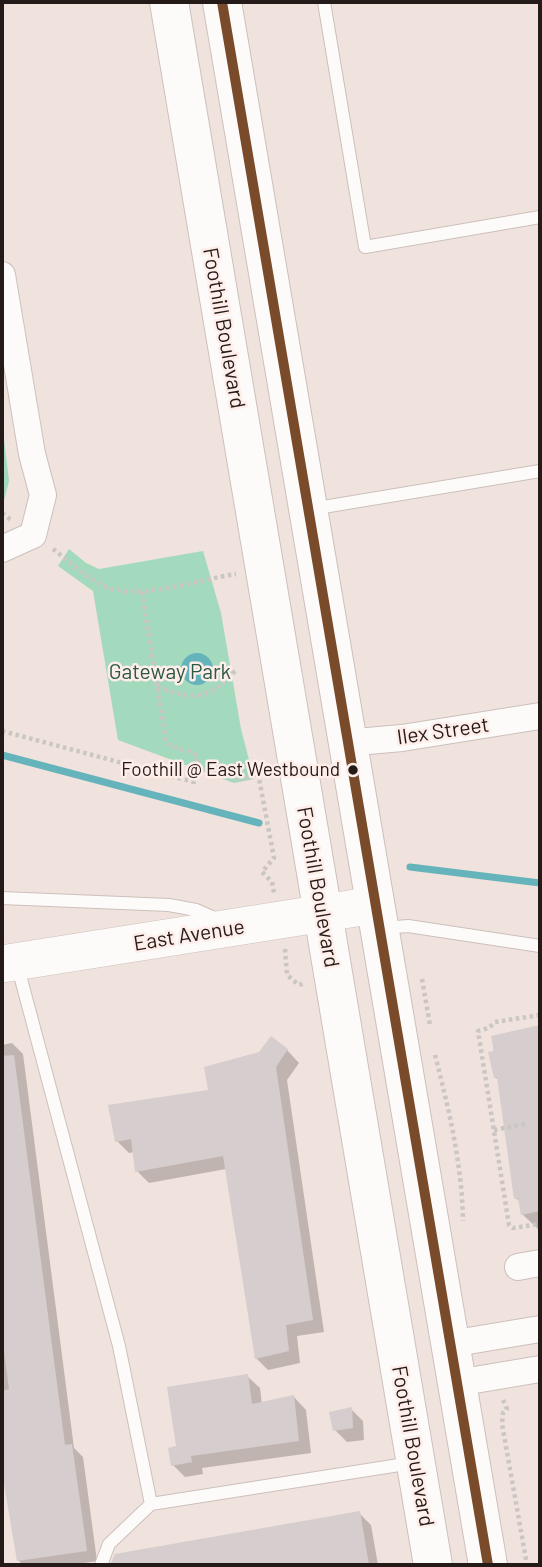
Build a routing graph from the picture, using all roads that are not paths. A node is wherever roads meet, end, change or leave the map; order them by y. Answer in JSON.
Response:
{"nodes":[{"id":1,"x":169,"y":2,"type":"edge"},
{"id":2,"x":222,"y":2,"type":"edge"},
{"id":3,"x":324,"y":2,"type":"edge"},
{"id":4,"x":540,"y":217,"type":"edge"},
{"id":5,"x":2,"y":275,"type":"edge"},
{"id":6,"x":540,"y":471,"type":"edge"},
{"id":7,"x":307,"y":510,"type":"junction"},
{"id":8,"x":2,"y":549,"type":"edge"},
{"id":9,"x":540,"y":716,"type":"edge"},
{"id":10,"x":345,"y":743,"type":"junction"},
{"id":11,"x":2,"y":898,"type":"edge"},
{"id":12,"x":323,"y":914,"type":"junction"},
{"id":13,"x":378,"y":917,"type":"junction"},
{"id":14,"x":239,"y":928,"type":"junction"},
{"id":15,"x":540,"y":946,"type":"edge"},
{"id":16,"x":9,"y":963,"type":"edge"},
{"id":17,"x":540,"y":1329,"type":"edge"},
{"id":18,"x":450,"y":1344,"type":"junction"},
{"id":19,"x":533,"y":1375,"type":"edge"},
{"id":20,"x":457,"y":1383,"type":"junction"},
{"id":21,"x":415,"y":1462,"type":"junction"},
{"id":22,"x":151,"y":1504,"type":"junction"},
{"id":23,"x":101,"y":1565,"type":"edge"},
{"id":24,"x":433,"y":1565,"type":"edge"},
{"id":25,"x":488,"y":1565,"type":"edge"}],
"edges":[{"from":1,"to":12,"type":"main road","name":"Foothill Boulevard"},
{"from":2,"to":7,"type":"main road"},
{"from":3,"to":4,"type":"lane"},
{"from":5,"to":8,"type":"street"},
{"from":6,"to":7,"type":"lane"},
{"from":7,"to":10,"type":"main road"},
{"from":9,"to":10,"type":"street","name":"Ilex Street"},
{"from":10,"to":13,"type":"main road"},
{"from":11,"to":14,"type":"lane"},
{"from":12,"to":13,"type":"main road","name":"East Avenue"},
{"from":12,"to":14,"type":"main road","name":"East Avenue"},
{"from":12,"to":21,"type":"main road","name":"Foothill Boulevard"},
{"from":13,"to":15,"type":"lane"},
{"from":13,"to":18,"type":"main road"},
{"from":14,"to":16,"type":"main road","name":"East Avenue"},
{"from":16,"to":22,"type":"lane"},
{"from":17,"to":18,"type":"street"},
{"from":18,"to":20,"type":"main road"},
{"from":19,"to":20,"type":"street"},
{"from":20,"to":25,"type":"main road"},
{"from":21,"to":22,"type":"lane"},
{"from":21,"to":24,"type":"main road","name":"Foothill Boulevard"},
{"from":22,"to":23,"type":"lane"}]}
